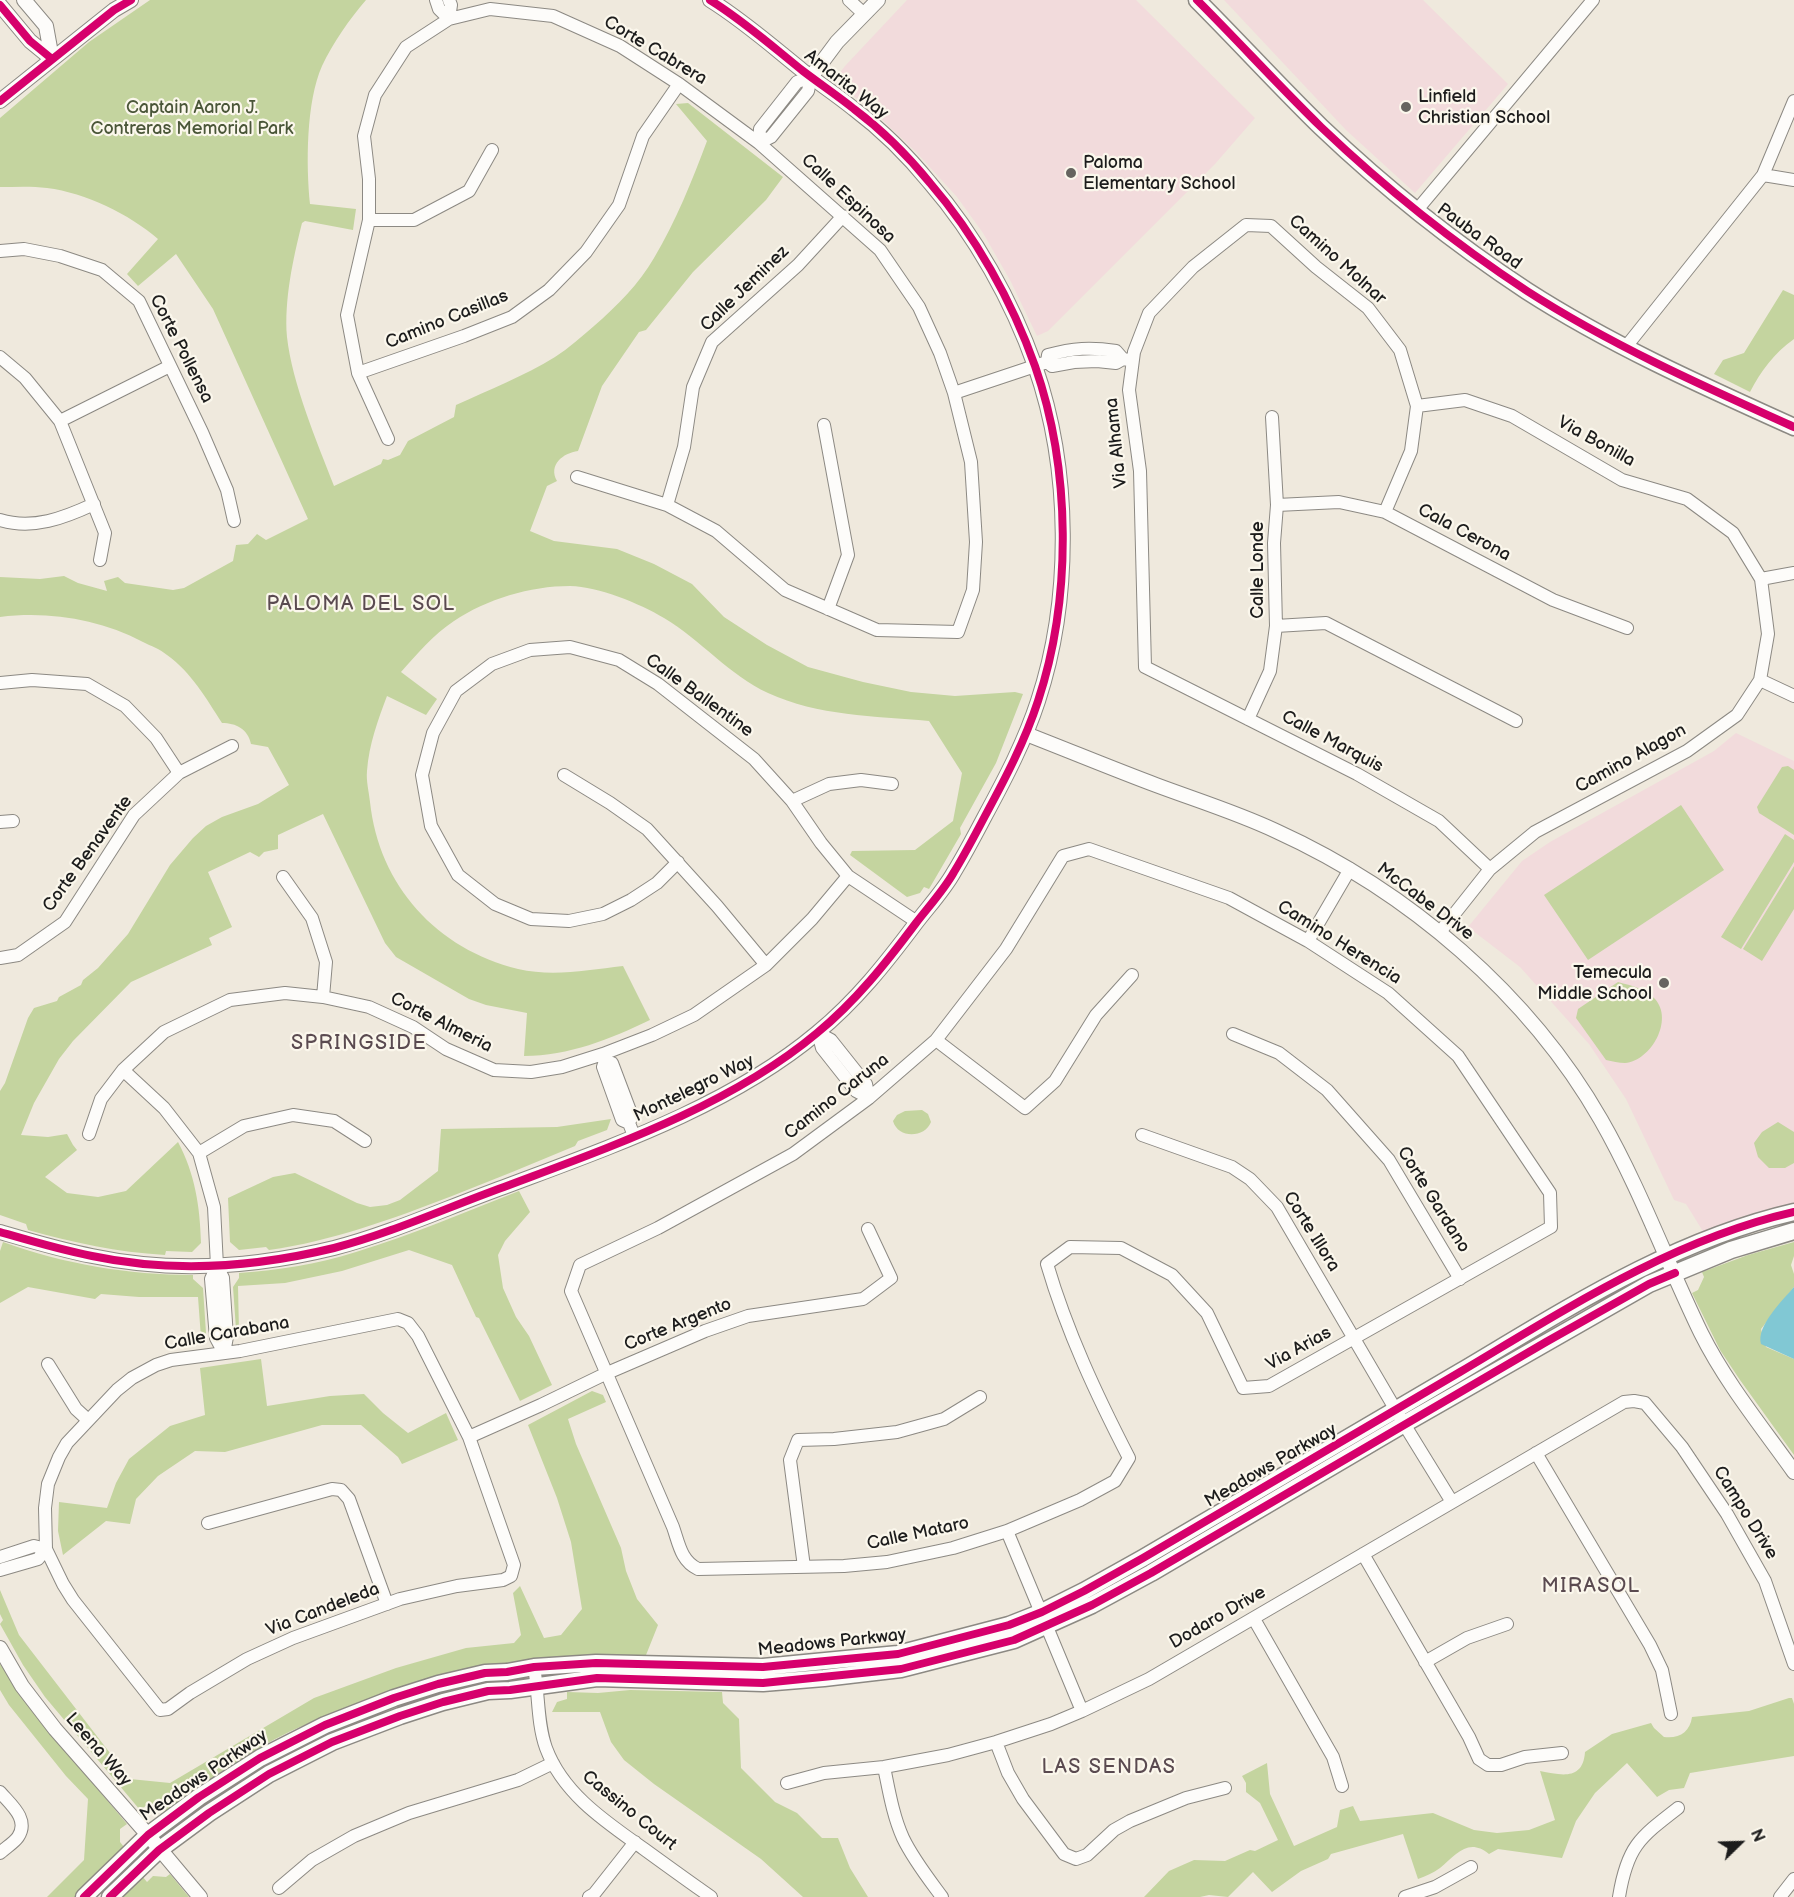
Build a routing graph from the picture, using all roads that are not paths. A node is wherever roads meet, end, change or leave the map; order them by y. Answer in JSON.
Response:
{"nodes":[{"id":1,"x":24,"y":0,"type":"edge"},
{"id":2,"x":131,"y":0,"type":"edge"},
{"id":3,"x":436,"y":0,"type":"edge"},
{"id":4,"x":449,"y":0,"type":"edge"},
{"id":5,"x":711,"y":0,"type":"edge"},
{"id":6,"x":849,"y":0,"type":"edge"},
{"id":7,"x":878,"y":0,"type":"edge"},
{"id":8,"x":1197,"y":0,"type":"edge"},
{"id":9,"x":1593,"y":0,"type":"edge"},
{"id":10,"x":0,"y":5,"type":"edge"},
{"id":11,"x":864,"y":14,"type":"junction"},
{"id":12,"x":449,"y":19,"type":"junction"},
{"id":13,"x":52,"y":59,"type":"junction"},
{"id":14,"x":811,"y":77,"type":"junction"},
{"id":15,"x":679,"y":84,"type":"junction"},
{"id":16,"x":0,"y":101,"type":"edge"},
{"id":17,"x":1794,"y":101,"type":"edge"},
{"id":18,"x":759,"y":143,"type":"junction"},
{"id":19,"x":492,"y":150,"type":"dead end"},
{"id":20,"x":1763,"y":175,"type":"junction"},
{"id":21,"x":1794,"y":180,"type":"edge"},
{"id":22,"x":1417,"y":210,"type":"junction"},
{"id":23,"x":843,"y":216,"type":"junction"},
{"id":24,"x":369,"y":220,"type":"junction"},
{"id":25,"x":1246,"y":225,"type":"joint"},
{"id":26,"x":0,"y":250,"type":"edge"},
{"id":27,"x":1625,"y":348,"type":"junction"},
{"id":28,"x":0,"y":357,"type":"edge"},
{"id":29,"x":1128,"y":360,"type":"junction"},
{"id":30,"x":1041,"y":364,"type":"junction"},
{"id":31,"x":170,"y":366,"type":"junction"},
{"id":32,"x":357,"y":373,"type":"junction"},
{"id":33,"x":954,"y":393,"type":"junction"},
{"id":34,"x":1417,"y":406,"type":"junction"},
{"id":35,"x":1272,"y":417,"type":"dead end"},
{"id":36,"x":60,"y":421,"type":"junction"},
{"id":37,"x":824,"y":425,"type":"dead end"},
{"id":38,"x":1794,"y":427,"type":"edge"},
{"id":39,"x":388,"y":439,"type":"dead end"},
{"id":40,"x":577,"y":477,"type":"dead end"},
{"id":41,"x":94,"y":504,"type":"junction"},
{"id":42,"x":667,"y":505,"type":"junction"},
{"id":43,"x":1277,"y":505,"type":"junction"},
{"id":44,"x":1385,"y":512,"type":"junction"},
{"id":45,"x":0,"y":520,"type":"edge"},
{"id":46,"x":234,"y":521,"type":"dead end"},
{"id":47,"x":100,"y":560,"type":"dead end"},
{"id":48,"x":1794,"y":573,"type":"edge"},
{"id":49,"x":1761,"y":579,"type":"junction"},
{"id":50,"x":828,"y":609,"type":"junction"},
{"id":51,"x":1276,"y":626,"type":"junction"},
{"id":52,"x":1627,"y":628,"type":"dead end"},
{"id":53,"x":1145,"y":667,"type":"joint"},
{"id":54,"x":1760,"y":680,"type":"junction"},
{"id":55,"x":0,"y":683,"type":"edge"},
{"id":56,"x":1794,"y":696,"type":"edge"},
{"id":57,"x":1248,"y":719,"type":"junction"},
{"id":58,"x":1516,"y":721,"type":"dead end"},
{"id":59,"x":1026,"y":734,"type":"junction"},
{"id":60,"x":232,"y":746,"type":"dead end"},
{"id":61,"x":179,"y":773,"type":"junction"},
{"id":62,"x":564,"y":775,"type":"dead end"},
{"id":63,"x":892,"y":784,"type":"dead end"},
{"id":64,"x":792,"y":801,"type":"junction"},
{"id":65,"x":0,"y":822,"type":"edge"},
{"id":66,"x":13,"y":822,"type":"dead end"},
{"id":67,"x":1063,"y":856,"type":"joint"},
{"id":68,"x":678,"y":862,"type":"junction"},
{"id":69,"x":1350,"y":869,"type":"junction"},
{"id":70,"x":1490,"y":869,"type":"junction"},
{"id":71,"x":848,"y":876,"type":"junction"},
{"id":72,"x":283,"y":877,"type":"dead end"},
{"id":73,"x":917,"y":922,"type":"junction"},
{"id":74,"x":1440,"y":932,"type":"junction"},
{"id":75,"x":1308,"y":941,"type":"junction"},
{"id":76,"x":0,"y":958,"type":"edge"},
{"id":77,"x":766,"y":965,"type":"junction"},
{"id":78,"x":1132,"y":975,"type":"dead end"},
{"id":79,"x":323,"y":997,"type":"junction"},
{"id":80,"x":818,"y":1033,"type":"junction"},
{"id":81,"x":1233,"y":1034,"type":"dead end"},
{"id":82,"x":936,"y":1040,"type":"junction"},
{"id":83,"x":604,"y":1058,"type":"junction"},
{"id":84,"x":123,"y":1070,"type":"junction"},
{"id":85,"x":869,"y":1098,"type":"junction"},
{"id":86,"x":632,"y":1129,"type":"junction"},
{"id":87,"x":89,"y":1134,"type":"dead end"},
{"id":88,"x":1142,"y":1135,"type":"dead end"},
{"id":89,"x":365,"y":1141,"type":"dead end"},
{"id":90,"x":199,"y":1153,"type":"junction"},
{"id":91,"x":1794,"y":1212,"type":"edge"},
{"id":92,"x":868,"y":1229,"type":"dead end"},
{"id":93,"x":1794,"y":1231,"type":"edge"},
{"id":94,"x":0,"y":1232,"type":"edge"},
{"id":95,"x":1667,"y":1257,"type":"junction"},
{"id":96,"x":217,"y":1266,"type":"junction"},
{"id":97,"x":1675,"y":1273,"type":"junction"},
{"id":98,"x":1460,"y":1279,"type":"junction"},
{"id":99,"x":1356,"y":1338,"type":"junction"},
{"id":100,"x":224,"y":1353,"type":"junction"},
{"id":101,"x":48,"y":1364,"type":"dead end"},
{"id":102,"x":605,"y":1374,"type":"junction"},
{"id":103,"x":980,"y":1397,"type":"dead end"},
{"id":104,"x":1634,"y":1401,"type":"joint"},
{"id":105,"x":1400,"y":1417,"type":"junction"},
{"id":106,"x":88,"y":1420,"type":"junction"},
{"id":107,"x":469,"y":1437,"type":"junction"},
{"id":108,"x":1536,"y":1453,"type":"junction"},
{"id":109,"x":1129,"y":1458,"type":"joint"},
{"id":110,"x":1794,"y":1472,"type":"edge"},
{"id":111,"x":1452,"y":1502,"type":"junction"},
{"id":112,"x":208,"y":1523,"type":"dead end"},
{"id":113,"x":1007,"y":1531,"type":"junction"},
{"id":114,"x":46,"y":1550,"type":"junction"},
{"id":115,"x":1363,"y":1554,"type":"junction"},
{"id":116,"x":0,"y":1557,"type":"edge"},
{"id":117,"x":804,"y":1567,"type":"junction"},
{"id":118,"x":0,"y":1570,"type":"edge"},
{"id":119,"x":387,"y":1604,"type":"junction"},
{"id":120,"x":1045,"y":1619,"type":"junction"},
{"id":121,"x":1254,"y":1619,"type":"junction"},
{"id":122,"x":1507,"y":1624,"type":"dead end"},
{"id":123,"x":0,"y":1648,"type":"edge"},
{"id":124,"x":1425,"y":1662,"type":"junction"},
{"id":125,"x":1794,"y":1664,"type":"edge"},
{"id":126,"x":534,"y":1667,"type":"junction"},
{"id":127,"x":538,"y":1686,"type":"junction"},
{"id":128,"x":1082,"y":1711,"type":"junction"},
{"id":129,"x":1671,"y":1714,"type":"dead end"},
{"id":130,"x":996,"y":1742,"type":"junction"},
{"id":131,"x":1562,"y":1753,"type":"dead end"},
{"id":132,"x":553,"y":1763,"type":"junction"},
{"id":133,"x":884,"y":1767,"type":"junction"},
{"id":134,"x":787,"y":1783,"type":"dead end"},
{"id":135,"x":1342,"y":1786,"type":"dead end"},
{"id":136,"x":1225,"y":1788,"type":"dead end"},
{"id":137,"x":0,"y":1792,"type":"edge"},
{"id":138,"x":1678,"y":1808,"type":"dead end"},
{"id":139,"x":148,"y":1835,"type":"junction"},
{"id":140,"x":635,"y":1842,"type":"junction"},
{"id":141,"x":159,"y":1850,"type":"junction"},
{"id":142,"x":0,"y":1853,"type":"edge"},
{"id":143,"x":1471,"y":1867,"type":"dead end"},
{"id":144,"x":1794,"y":1879,"type":"edge"},
{"id":145,"x":279,"y":1888,"type":"dead end"},
{"id":146,"x":84,"y":1897,"type":"edge"},
{"id":147,"x":110,"y":1897,"type":"edge"},
{"id":148,"x":200,"y":1897,"type":"edge"},
{"id":149,"x":589,"y":1897,"type":"edge"},
{"id":150,"x":711,"y":1897,"type":"edge"},
{"id":151,"x":942,"y":1897,"type":"edge"},
{"id":152,"x":1405,"y":1897,"type":"edge"},
{"id":153,"x":1619,"y":1897,"type":"edge"},
{"id":154,"x":1780,"y":1897,"type":"edge"}],
"edges":[{"from":1,"to":13,"type":"street"},
{"from":2,"to":13,"type":"street"},
{"from":3,"to":12,"type":"street"},
{"from":4,"to":12,"type":"street"},
{"from":5,"to":14,"type":"street","name":"Amarita Way"},
{"from":6,"to":11,"type":"street"},
{"from":7,"to":11,"type":"street"},
{"from":8,"to":22,"type":"main road","name":"Pauba Road"},
{"from":9,"to":22,"type":"street"},
{"from":10,"to":13,"type":"street"},
{"from":11,"to":14,"type":"street"},
{"from":12,"to":15,"type":"street","name":"Corte Cabrera"},
{"from":12,"to":24,"type":"street","name":"Corte Cabrera"},
{"from":13,"to":16,"type":"street"},
{"from":14,"to":18,"type":"street"},
{"from":14,"to":30,"type":"street","name":"Amarita Way"},
{"from":15,"to":18,"type":"street","name":"Corte Cabrera"},
{"from":15,"to":32,"type":"street","name":"Camino Casillas"},
{"from":17,"to":20,"type":"street"},
{"from":18,"to":23,"type":"street","name":"Calle Espinosa"},
{"from":19,"to":24,"type":"street"},
{"from":20,"to":21,"type":"street"},
{"from":20,"to":27,"type":"street"},
{"from":22,"to":27,"type":"main road","name":"Pauba Road"},
{"from":23,"to":33,"type":"street","name":"Calle Espinosa"},
{"from":23,"to":42,"type":"street","name":"Calle Jeminez"},
{"from":24,"to":32,"type":"street","name":"Corte Cabrera"},
{"from":25,"to":29,"type":"street","name":"Via Alhama"},
{"from":25,"to":34,"type":"street","name":"Camino Molnar"},
{"from":26,"to":31,"type":"street","name":"Corte Pollensa"},
{"from":27,"to":38,"type":"main road","name":"Pauba Road"},
{"from":28,"to":36,"type":"street"},
{"from":29,"to":30,"type":"street"},
{"from":29,"to":53,"type":"street","name":"Via Alhama"},
{"from":30,"to":33,"type":"street"},
{"from":30,"to":59,"type":"street","name":"Montelegro Way"},
{"from":31,"to":36,"type":"street"},
{"from":31,"to":46,"type":"street","name":"Corte Pollensa"},
{"from":32,"to":39,"type":"street","name":"Corte Cabrera"},
{"from":33,"to":50,"type":"street","name":"Calle Espinosa"},
{"from":34,"to":44,"type":"street","name":"Camino Molnar"},
{"from":34,"to":49,"type":"street","name":"Via Bonilla"},
{"from":35,"to":43,"type":"street","name":"Calle Londe"},
{"from":36,"to":41,"type":"street"},
{"from":37,"to":50,"type":"street"},
{"from":40,"to":42,"type":"street"},
{"from":41,"to":45,"type":"street"},
{"from":41,"to":47,"type":"street"},
{"from":42,"to":50,"type":"street"},
{"from":43,"to":44,"type":"street","name":"Cala Cerona"},
{"from":43,"to":51,"type":"street","name":"Calle Londe"},
{"from":44,"to":52,"type":"street","name":"Cala Cerona"},
{"from":48,"to":49,"type":"street"},
{"from":49,"to":54,"type":"street","name":"Camino Alagon"},
{"from":51,"to":57,"type":"street","name":"Calle Londe"},
{"from":51,"to":58,"type":"street"},
{"from":53,"to":57,"type":"street","name":"Calle Marquis"},
{"from":54,"to":56,"type":"street"},
{"from":54,"to":70,"type":"street","name":"Camino Alagon"},
{"from":55,"to":61,"type":"street"},
{"from":57,"to":70,"type":"street","name":"Calle Marquis"},
{"from":59,"to":69,"type":"street","name":"McCabe Drive"},
{"from":59,"to":73,"type":"street","name":"Montelegro Way"},
{"from":60,"to":61,"type":"street","name":"Corte Benavente"},
{"from":61,"to":76,"type":"street","name":"Corte Benavente"},
{"from":62,"to":68,"type":"street"},
{"from":63,"to":64,"type":"street"},
{"from":64,"to":68,"type":"street","name":"Calle Ballentine"},
{"from":64,"to":71,"type":"street","name":"Calle Ballentine"},
{"from":65,"to":66,"type":"street"},
{"from":67,"to":75,"type":"street","name":"Camino Herencia"},
{"from":67,"to":82,"type":"street","name":"Camino Caruna"},
{"from":68,"to":77,"type":"street"},
{"from":69,"to":74,"type":"street","name":"McCabe Drive"},
{"from":69,"to":75,"type":"street"},
{"from":70,"to":74,"type":"street","name":"Camino Alagon"},
{"from":71,"to":73,"type":"street","name":"Calle Ballentine"},
{"from":71,"to":77,"type":"street","name":"Corte Almeria"},
{"from":72,"to":79,"type":"street"},
{"from":73,"to":80,"type":"street","name":"Montelegro Way"},
{"from":74,"to":95,"type":"street","name":"McCabe Drive"},
{"from":75,"to":98,"type":"street","name":"Camino Herencia"},
{"from":77,"to":83,"type":"street","name":"Corte Almeria"},
{"from":78,"to":82,"type":"street"},
{"from":79,"to":83,"type":"street","name":"Corte Almeria"},
{"from":79,"to":84,"type":"street","name":"Corte Almeria"},
{"from":80,"to":85,"type":"street"},
{"from":80,"to":86,"type":"street","name":"Montelegro Way"},
{"from":81,"to":98,"type":"street","name":"Corte Gardano"},
{"from":82,"to":85,"type":"street","name":"Camino Caruna"},
{"from":83,"to":86,"type":"street"},
{"from":84,"to":87,"type":"street","name":"Corte Almeria"},
{"from":84,"to":90,"type":"street"},
{"from":85,"to":102,"type":"street","name":"Camino Caruna"},
{"from":86,"to":96,"type":"street","name":"Montelegro Way"},
{"from":88,"to":99,"type":"street","name":"Corte Illora"},
{"from":89,"to":90,"type":"street"},
{"from":90,"to":96,"type":"street"},
{"from":91,"to":95,"type":"main road","name":"Meadows Parkway"},
{"from":92,"to":102,"type":"street","name":"Corte Argento"},
{"from":93,"to":97,"type":"main road","name":"Meadows Parkway"},
{"from":94,"to":96,"type":"street","name":"Montelegro Way"},
{"from":95,"to":97,"type":"street","name":"McCabe Drive"},
{"from":95,"to":105,"type":"main road","name":"Meadows Parkway"},
{"from":96,"to":100,"type":"street"},
{"from":97,"to":105,"type":"main road","name":"Meadows Parkway"},
{"from":97,"to":110,"type":"street","name":"McCabe Drive"},
{"from":98,"to":99,"type":"street"},
{"from":99,"to":105,"type":"street","name":"Corte Illora"},
{"from":99,"to":109,"type":"street","name":"Via Arias"},
{"from":100,"to":106,"type":"street","name":"Calle Carabana"},
{"from":100,"to":107,"type":"street","name":"Calle Carabana"},
{"from":101,"to":106,"type":"street"},
{"from":102,"to":107,"type":"street","name":"Corte Argento"},
{"from":102,"to":117,"type":"street","name":"Calle Mataro"},
{"from":103,"to":117,"type":"street"},
{"from":104,"to":108,"type":"street","name":"Dodaro Drive"},
{"from":104,"to":125,"type":"street","name":"Campo Drive"},
{"from":105,"to":111,"type":"street","name":"Corte Illora"},
{"from":105,"to":120,"type":"main road","name":"Meadows Parkway"},
{"from":106,"to":114,"type":"street","name":"Calle Carabana"},
{"from":107,"to":119,"type":"street","name":"Via Candeleda"},
{"from":108,"to":111,"type":"street","name":"Dodaro Drive"},
{"from":108,"to":129,"type":"street"},
{"from":109,"to":113,"type":"street","name":"Calle Mataro"},
{"from":111,"to":115,"type":"street","name":"Dodaro Drive"},
{"from":112,"to":119,"type":"street"},
{"from":113,"to":117,"type":"street","name":"Calle Mataro"},
{"from":113,"to":120,"type":"street"},
{"from":114,"to":116,"type":"street"},
{"from":114,"to":118,"type":"street"},
{"from":114,"to":119,"type":"street","name":"Via Candeleda"},
{"from":115,"to":121,"type":"street","name":"Dodaro Drive"},
{"from":115,"to":124,"type":"street"},
{"from":120,"to":126,"type":"main road","name":"Meadows Parkway"},
{"from":120,"to":127,"type":"main road","name":"Meadows Parkway"},
{"from":120,"to":128,"type":"street"},
{"from":121,"to":128,"type":"street","name":"Dodaro Drive"},
{"from":121,"to":135,"type":"street"},
{"from":122,"to":124,"type":"street"},
{"from":123,"to":139,"type":"street","name":"Leena Way"},
{"from":124,"to":131,"type":"street"},
{"from":126,"to":127,"type":"street","name":"Cassino Court"},
{"from":126,"to":139,"type":"main road","name":"Meadows Parkway"},
{"from":127,"to":132,"type":"street","name":"Cassino Court"},
{"from":127,"to":141,"type":"main road","name":"Meadows Parkway"},
{"from":128,"to":130,"type":"street","name":"Dodaro Drive"},
{"from":130,"to":133,"type":"street","name":"Dodaro Drive"},
{"from":130,"to":136,"type":"street"},
{"from":132,"to":140,"type":"street","name":"Cassino Court"},
{"from":132,"to":145,"type":"street"},
{"from":133,"to":134,"type":"street","name":"Dodaro Drive"},
{"from":133,"to":151,"type":"street"},
{"from":137,"to":142,"type":"street"},
{"from":138,"to":153,"type":"street"},
{"from":139,"to":141,"type":"street","name":"Leena Way"},
{"from":139,"to":146,"type":"main road","name":"Meadows Parkway"},
{"from":140,"to":149,"type":"street"},
{"from":140,"to":150,"type":"street","name":"Cassino Court"},
{"from":141,"to":147,"type":"main road","name":"Meadows Parkway"},
{"from":141,"to":148,"type":"street","name":"Leena Way"},
{"from":143,"to":152,"type":"street"},
{"from":144,"to":154,"type":"street"}]}
